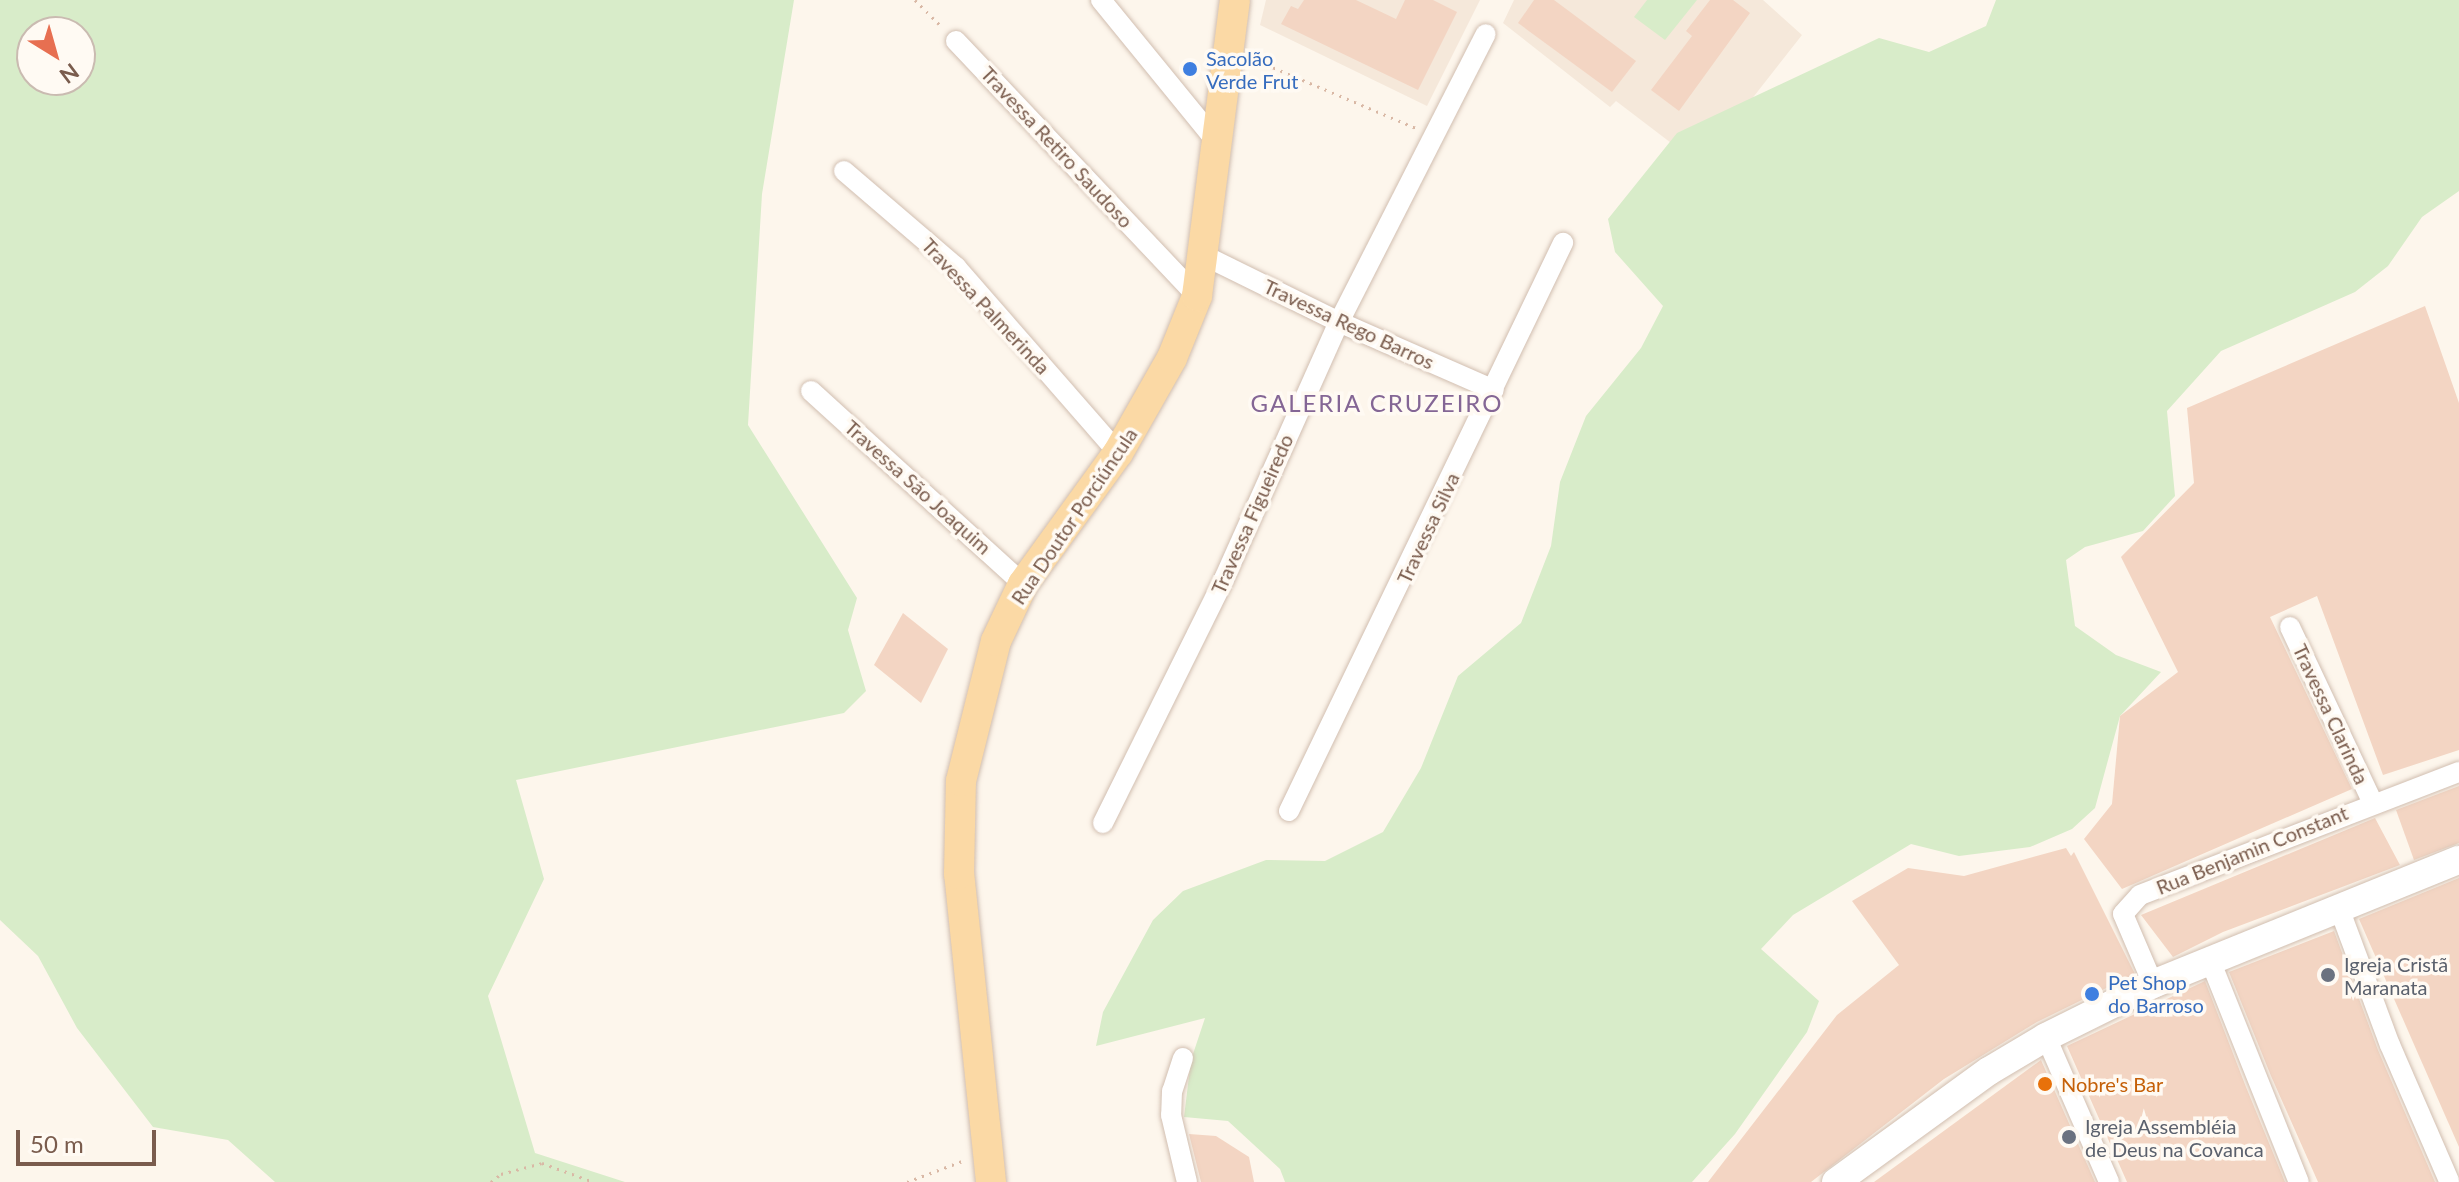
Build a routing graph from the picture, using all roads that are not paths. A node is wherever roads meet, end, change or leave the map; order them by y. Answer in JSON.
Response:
{"nodes":[{"id":1,"x":1101,"y":0,"type":"edge"},
{"id":2,"x":1235,"y":0,"type":"edge"},
{"id":3,"x":1486,"y":34,"type":"dead end"},
{"id":4,"x":956,"y":41,"type":"road end"},
{"id":5,"x":1220,"y":146,"type":"junction"},
{"id":6,"x":844,"y":171,"type":"dead end"},
{"id":7,"x":1563,"y":243,"type":"dead end"},
{"id":8,"x":1205,"y":256,"type":"junction"},
{"id":9,"x":1197,"y":296,"type":"junction"},
{"id":10,"x":1339,"y":322,"type":"junction"},
{"id":11,"x":1494,"y":390,"type":"junction"},
{"id":12,"x":811,"y":391,"type":"dead end"},
{"id":13,"x":1118,"y":453,"type":"junction"},
{"id":14,"x":1023,"y":584,"type":"junction"},
{"id":15,"x":2290,"y":627,"type":"dead end"},
{"id":16,"x":2459,"y":772,"type":"edge"},
{"id":17,"x":2372,"y":801,"type":"junction"},
{"id":18,"x":1289,"y":811,"type":"dead end"},
{"id":19,"x":1103,"y":823,"type":"dead end"},
{"id":20,"x":2459,"y":860,"type":"edge"},
{"id":21,"x":2339,"y":908,"type":"junction"},
{"id":22,"x":2210,"y":960,"type":"junction"},
{"id":23,"x":2153,"y":984,"type":"junction"},
{"id":24,"x":2046,"y":1037,"type":"junction"},
{"id":25,"x":1183,"y":1058,"type":"dead end"},
{"id":26,"x":2449,"y":1181,"type":"edge"},
{"id":27,"x":991,"y":1182,"type":"edge"},
{"id":28,"x":1187,"y":1182,"type":"edge"},
{"id":29,"x":1836,"y":1182,"type":"edge"},
{"id":30,"x":2109,"y":1182,"type":"edge"},
{"id":31,"x":2299,"y":1182,"type":"edge"}],
"edges":[{"from":1,"to":5,"type":"street"},
{"from":2,"to":5,"type":"main road","name":"Rua Doutor Porciúncula"},
{"from":3,"to":10,"type":"street","name":"Travessa Figueiredo"},
{"from":4,"to":9,"type":"street","name":"Travessa Retiro Saudoso"},
{"from":5,"to":8,"type":"main road","name":"Rua Doutor Porciúncula"},
{"from":6,"to":13,"type":"street","name":"Travessa Palmerinda"},
{"from":7,"to":11,"type":"street","name":"Travessa Silva"},
{"from":8,"to":9,"type":"main road","name":"Rua Doutor Porciúncula"},
{"from":8,"to":10,"type":"street","name":"Travessa Rego Barros"},
{"from":9,"to":13,"type":"main road","name":"Rua Doutor Porciúncula"},
{"from":10,"to":11,"type":"street","name":"Travessa Rego Barros"},
{"from":10,"to":19,"type":"street","name":"Travessa Figueiredo"},
{"from":11,"to":18,"type":"street","name":"Travessa Silva"},
{"from":12,"to":14,"type":"street","name":"Travessa São Joaquim"},
{"from":13,"to":14,"type":"main road","name":"Rua Doutor Porciúncula"},
{"from":14,"to":27,"type":"main road","name":"Rua Doutor Porciúncula"},
{"from":15,"to":17,"type":"street","name":"Travessa Clarinda"},
{"from":16,"to":17,"type":"street","name":"Rua Benjamin Constant"},
{"from":17,"to":23,"type":"street","name":"Rua Benjamin Constant"},
{"from":20,"to":21,"type":"main road"},
{"from":21,"to":22,"type":"main road"},
{"from":21,"to":26,"type":"street"},
{"from":22,"to":23,"type":"main road"},
{"from":22,"to":31,"type":"street"},
{"from":23,"to":24,"type":"main road"},
{"from":24,"to":29,"type":"main road"},
{"from":24,"to":30,"type":"street"},
{"from":25,"to":28,"type":"street"}]}
